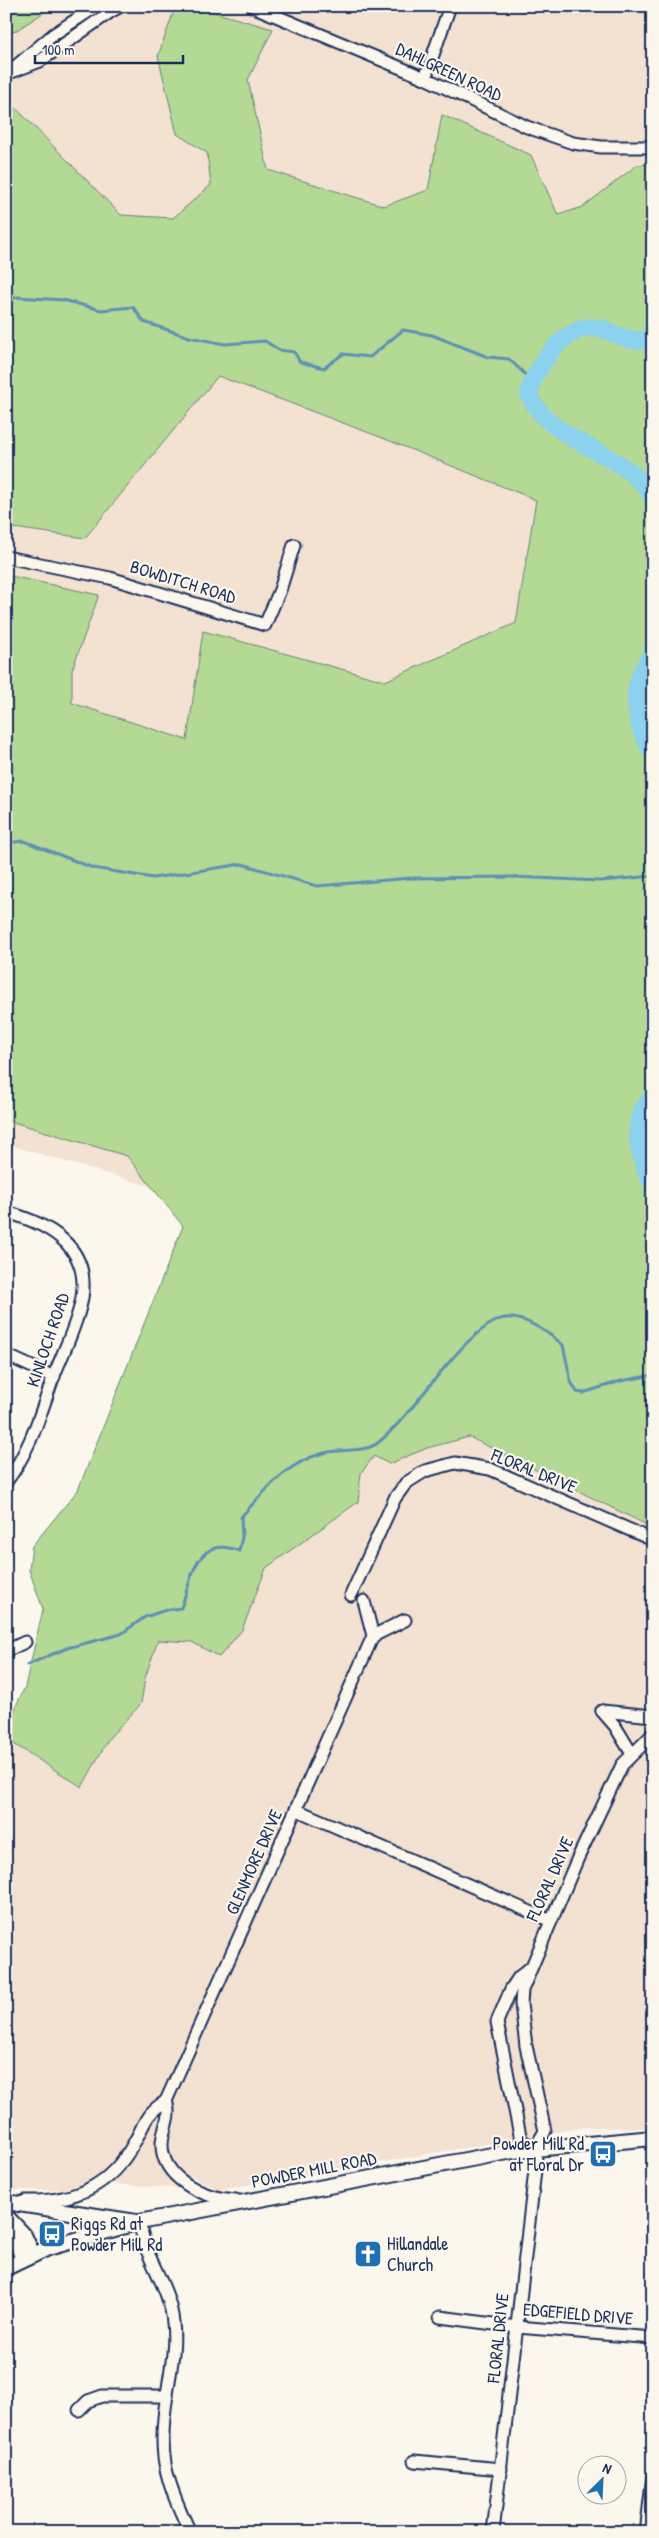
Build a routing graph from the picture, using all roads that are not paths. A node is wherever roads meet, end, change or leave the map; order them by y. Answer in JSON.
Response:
{"nodes":[{"id":1,"x":97,"y":6,"type":"edge"},
{"id":2,"x":121,"y":6,"type":"edge"},
{"id":3,"x":252,"y":6,"type":"edge"},
{"id":4,"x":450,"y":6,"type":"edge"},
{"id":5,"x":7,"y":73,"type":"edge"},
{"id":6,"x":424,"y":78,"type":"junction"},
{"id":7,"x":653,"y":147,"type":"edge"},
{"id":8,"x":294,"y":545,"type":"dead end"},
{"id":9,"x":6,"y":557,"type":"edge"},
{"id":10,"x":6,"y":1212,"type":"edge"},
{"id":11,"x":6,"y":1355,"type":"edge"},
{"id":12,"x":54,"y":1377,"type":"junction"},
{"id":13,"x":6,"y":1482,"type":"edge"},
{"id":14,"x":653,"y":1540,"type":"edge"},
{"id":15,"x":351,"y":1595,"type":"dead end"},
{"id":16,"x":364,"y":1601,"type":"dead end"},
{"id":17,"x":405,"y":1620,"type":"dead end"},
{"id":18,"x":373,"y":1636,"type":"junction"},
{"id":19,"x":25,"y":1642,"type":"dead end"},
{"id":20,"x":6,"y":1651,"type":"edge"},
{"id":21,"x":653,"y":1716,"type":"edge"},
{"id":22,"x":653,"y":1734,"type":"edge"},
{"id":23,"x":632,"y":1754,"type":"junction"},
{"id":24,"x":297,"y":1810,"type":"junction"},
{"id":25,"x":551,"y":1921,"type":"junction"},
{"id":26,"x":532,"y":1966,"type":"junction"},
{"id":27,"x":166,"y":2101,"type":"junction"},
{"id":28,"x":653,"y":2138,"type":"edge"},
{"id":29,"x":535,"y":2148,"type":"junction"},
{"id":30,"x":6,"y":2201,"type":"edge"},
{"id":31,"x":255,"y":2201,"type":"junction"},
{"id":32,"x":6,"y":2216,"type":"edge"},
{"id":33,"x":139,"y":2222,"type":"junction"},
{"id":34,"x":6,"y":2230,"type":"edge"},
{"id":35,"x":28,"y":2257,"type":"junction"},
{"id":36,"x":6,"y":2268,"type":"edge"},
{"id":37,"x":440,"y":2317,"type":"dead end"},
{"id":38,"x":517,"y":2327,"type":"junction"},
{"id":39,"x":653,"y":2338,"type":"edge"},
{"id":40,"x":167,"y":2396,"type":"junction"},
{"id":41,"x":79,"y":2410,"type":"dead end"},
{"id":42,"x":414,"y":2461,"type":"dead end"},
{"id":43,"x":501,"y":2469,"type":"junction"},
{"id":44,"x":653,"y":2476,"type":"edge"},
{"id":45,"x":190,"y":2532,"type":"edge"},
{"id":46,"x":493,"y":2532,"type":"edge"},
{"id":47,"x":646,"y":2532,"type":"edge"}],
"edges":[{"from":1,"to":5,"type":"street"},
{"from":2,"to":5,"type":"street"},
{"from":3,"to":6,"type":"street","name":"DAHLGREEN ROAD"},
{"from":4,"to":6,"type":"street"},
{"from":6,"to":7,"type":"street","name":"DAHLGREEN ROAD"},
{"from":8,"to":9,"type":"street","name":"BOWDITCH ROAD"},
{"from":10,"to":12,"type":"street","name":"KINLOCH ROAD"},
{"from":11,"to":12,"type":"street"},
{"from":12,"to":13,"type":"street","name":"KINLOCH ROAD"},
{"from":14,"to":15,"type":"street","name":"FLORAL DRIVE"},
{"from":16,"to":18,"type":"street"},
{"from":17,"to":18,"type":"street"},
{"from":18,"to":24,"type":"street","name":"GLENMORE DRIVE"},
{"from":19,"to":20,"type":"street"},
{"from":21,"to":23,"type":"street"},
{"from":22,"to":23,"type":"street","name":"FLORAL DRIVE"},
{"from":23,"to":25,"type":"street","name":"FLORAL DRIVE"},
{"from":24,"to":25,"type":"street"},
{"from":24,"to":27,"type":"street","name":"GLENMORE DRIVE"},
{"from":25,"to":26,"type":"street","name":"FLORAL DRIVE"},
{"from":26,"to":29,"type":"street","name":"FLORAL DRIVE"},
{"from":26,"to":29,"type":"street","name":"FLORAL DRIVE"},
{"from":27,"to":30,"type":"street"},
{"from":27,"to":31,"type":"street"},
{"from":28,"to":29,"type":"main road","name":"POWDER MILL ROAD"},
{"from":29,"to":31,"type":"main road","name":"POWDER MILL ROAD"},
{"from":29,"to":38,"type":"street","name":"FLORAL DRIVE"},
{"from":30,"to":33,"type":"main road"},
{"from":31,"to":33,"type":"main road","name":"POWDER MILL ROAD"},
{"from":32,"to":35,"type":"main road"},
{"from":33,"to":35,"type":"main road","name":"POWDER MILL ROAD"},
{"from":33,"to":40,"type":"street"},
{"from":34,"to":35,"type":"main road"},
{"from":35,"to":36,"type":"main road","name":"POWDER MILL ROAD"},
{"from":37,"to":38,"type":"street","name":"EDGEFIELD DRIVE"},
{"from":38,"to":39,"type":"street","name":"EDGEFIELD DRIVE"},
{"from":38,"to":43,"type":"street","name":"FLORAL DRIVE"},
{"from":40,"to":41,"type":"street"},
{"from":40,"to":45,"type":"street"},
{"from":42,"to":43,"type":"street"},
{"from":43,"to":46,"type":"street","name":"FLORAL DRIVE"},
{"from":44,"to":47,"type":"street"}]}
